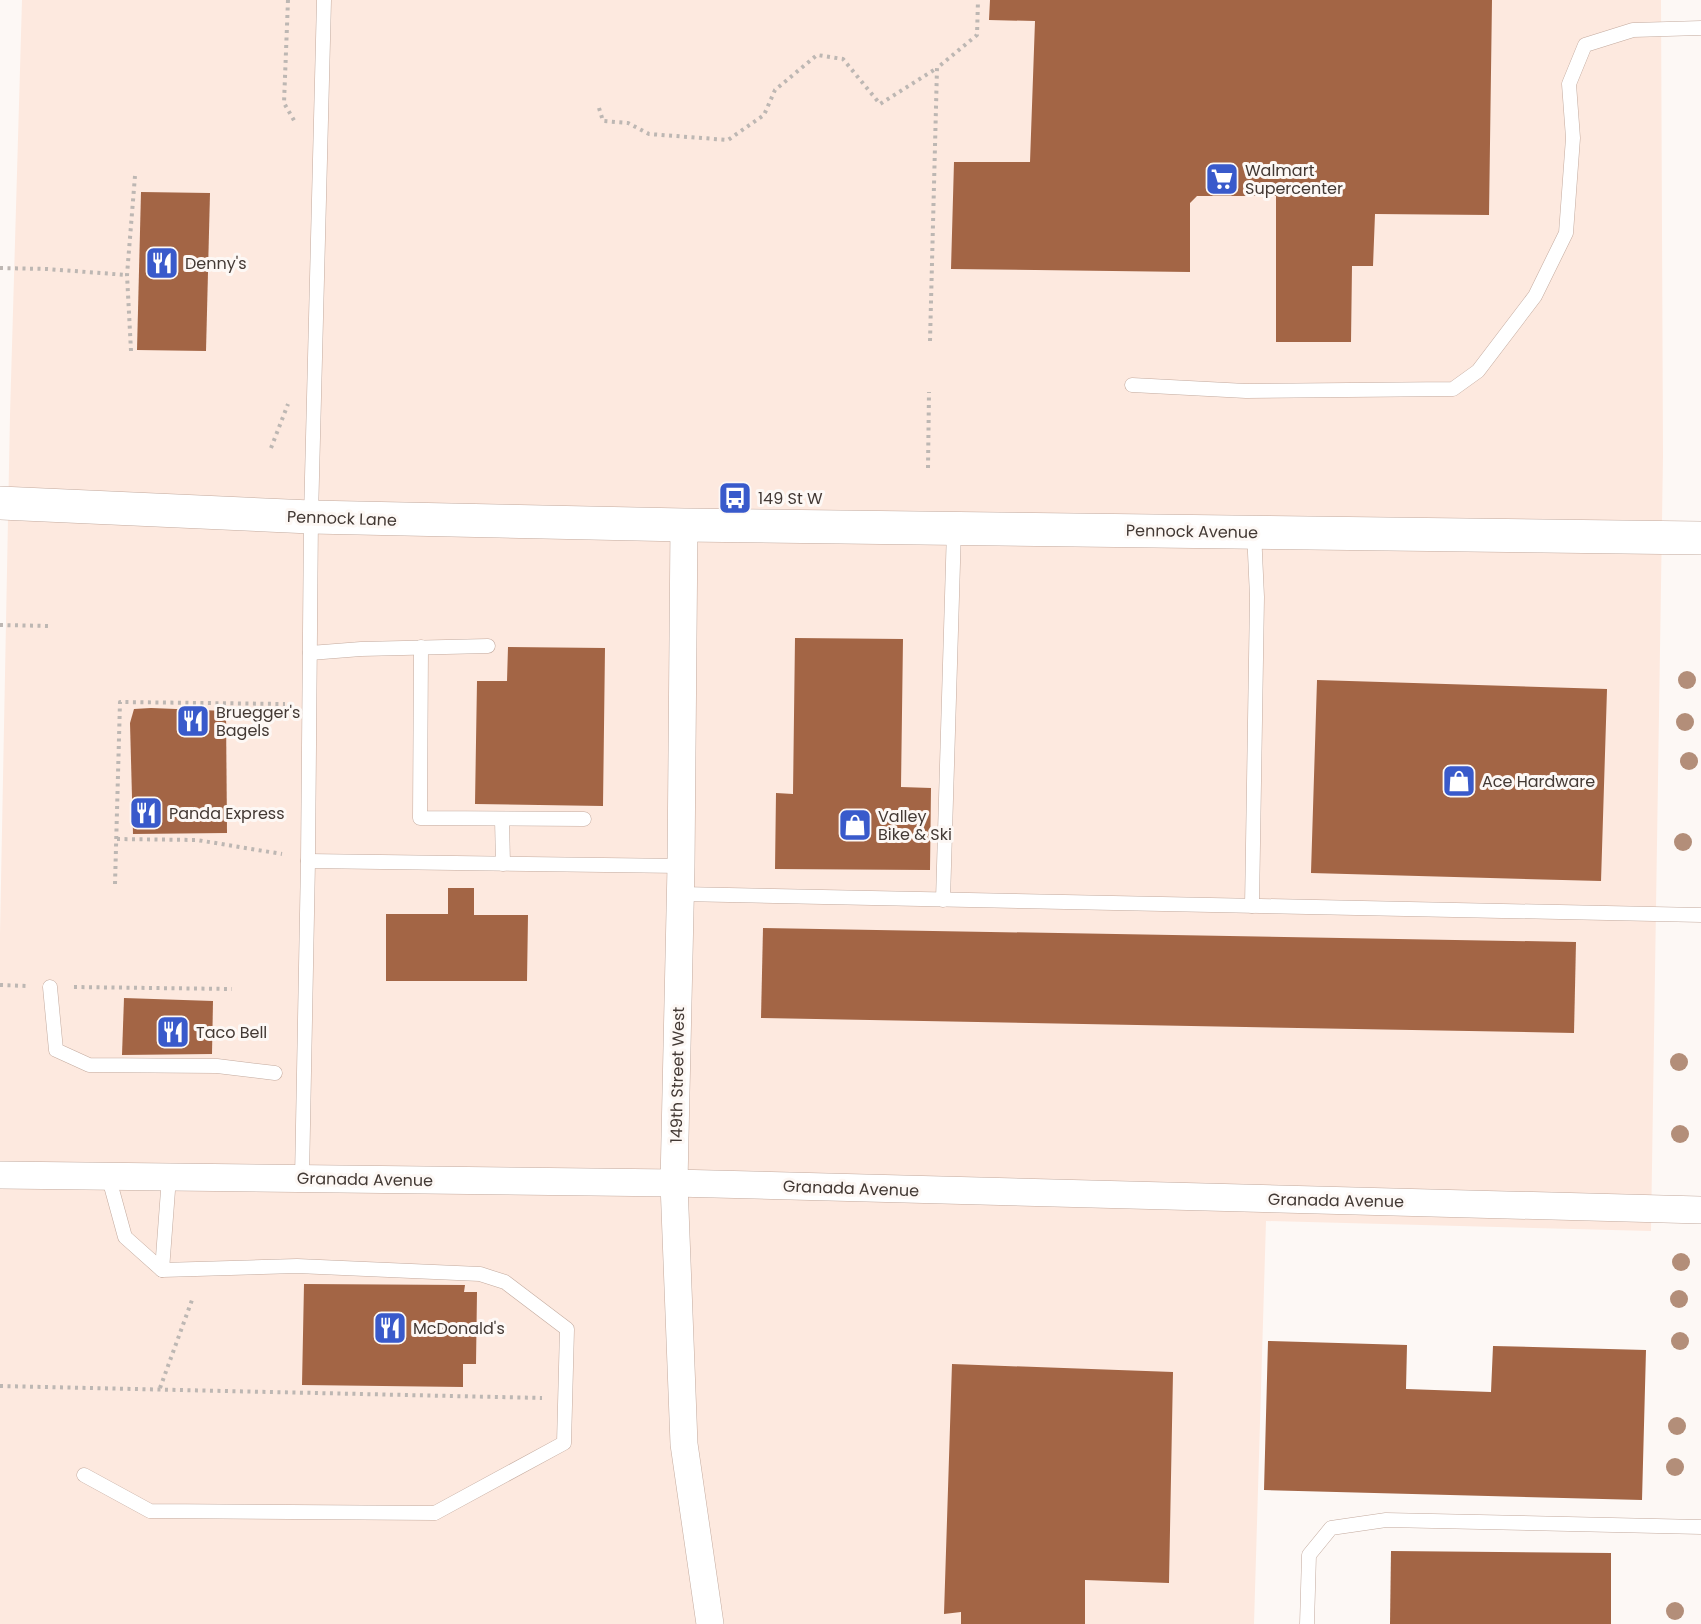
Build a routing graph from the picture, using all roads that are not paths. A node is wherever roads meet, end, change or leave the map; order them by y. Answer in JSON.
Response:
{"nodes":[{"id":1,"x":324,"y":0,"type":"edge"},
{"id":2,"x":1701,"y":28,"type":"edge"},
{"id":3,"x":1132,"y":385,"type":"dead end"},
{"id":4,"x":0,"y":503,"type":"edge"},
{"id":5,"x":311,"y":517,"type":"junction"},
{"id":6,"x":684,"y":525,"type":"junction"},
{"id":7,"x":954,"y":529,"type":"junction"},
{"id":8,"x":1254,"y":531,"type":"junction"},
{"id":9,"x":1701,"y":538,"type":"edge"},
{"id":10,"x":488,"y":646,"type":"dead end"},
{"id":11,"x":421,"y":647,"type":"junction"},
{"id":12,"x":310,"y":653,"type":"junction"},
{"id":13,"x":502,"y":819,"type":"junction"},
{"id":14,"x":584,"y":819,"type":"dead end"},
{"id":15,"x":308,"y":861,"type":"junction"},
{"id":16,"x":502,"y":864,"type":"junction"},
{"id":17,"x":681,"y":866,"type":"junction"},
{"id":18,"x":681,"y":894,"type":"junction"},
{"id":19,"x":943,"y":900,"type":"junction"},
{"id":20,"x":1252,"y":906,"type":"junction"},
{"id":21,"x":1701,"y":915,"type":"edge"},
{"id":22,"x":50,"y":987,"type":"road end"},
{"id":23,"x":275,"y":1073,"type":"dead end"},
{"id":24,"x":0,"y":1175,"type":"edge"},
{"id":25,"x":108,"y":1175,"type":"junction"},
{"id":26,"x":169,"y":1177,"type":"junction"},
{"id":27,"x":302,"y":1178,"type":"junction"},
{"id":28,"x":674,"y":1183,"type":"junction"},
{"id":29,"x":1701,"y":1210,"type":"edge"},
{"id":30,"x":162,"y":1270,"type":"junction"},
{"id":31,"x":84,"y":1475,"type":"dead end"},
{"id":32,"x":1701,"y":1527,"type":"edge"},
{"id":33,"x":710,"y":1624,"type":"edge"},
{"id":34,"x":1307,"y":1624,"type":"edge"}],
"edges":[{"from":1,"to":5,"type":"lane"},
{"from":2,"to":3,"type":"lane"},
{"from":4,"to":5,"type":"street","name":"Pennock Lane"},
{"from":5,"to":6,"type":"street","name":"Pennock Lane"},
{"from":5,"to":12,"type":"lane"},
{"from":6,"to":7,"type":"street","name":"Pennock Avenue"},
{"from":6,"to":17,"type":"street","name":"149th Street West"},
{"from":7,"to":8,"type":"street","name":"Pennock Avenue"},
{"from":7,"to":19,"type":"lane"},
{"from":8,"to":9,"type":"street","name":"Pennock Avenue"},
{"from":8,"to":20,"type":"lane"},
{"from":10,"to":11,"type":"lane"},
{"from":11,"to":12,"type":"lane"},
{"from":11,"to":13,"type":"lane"},
{"from":12,"to":15,"type":"lane"},
{"from":13,"to":14,"type":"lane"},
{"from":13,"to":16,"type":"lane"},
{"from":15,"to":16,"type":"lane"},
{"from":15,"to":27,"type":"lane"},
{"from":16,"to":17,"type":"lane"},
{"from":17,"to":18,"type":"street","name":"149th Street West"},
{"from":18,"to":19,"type":"lane"},
{"from":18,"to":28,"type":"street","name":"149th Street West"},
{"from":19,"to":20,"type":"lane"},
{"from":20,"to":21,"type":"lane"},
{"from":22,"to":23,"type":"lane"},
{"from":24,"to":25,"type":"street","name":"Granada Avenue"},
{"from":25,"to":26,"type":"street","name":"Granada Avenue"},
{"from":25,"to":30,"type":"lane"},
{"from":26,"to":27,"type":"street","name":"Granada Avenue"},
{"from":26,"to":30,"type":"lane"},
{"from":27,"to":28,"type":"street","name":"Granada Avenue"},
{"from":28,"to":29,"type":"street","name":"Granada Avenue"},
{"from":28,"to":33,"type":"street","name":"149th Street West"},
{"from":30,"to":31,"type":"lane"},
{"from":32,"to":34,"type":"lane"}]}
